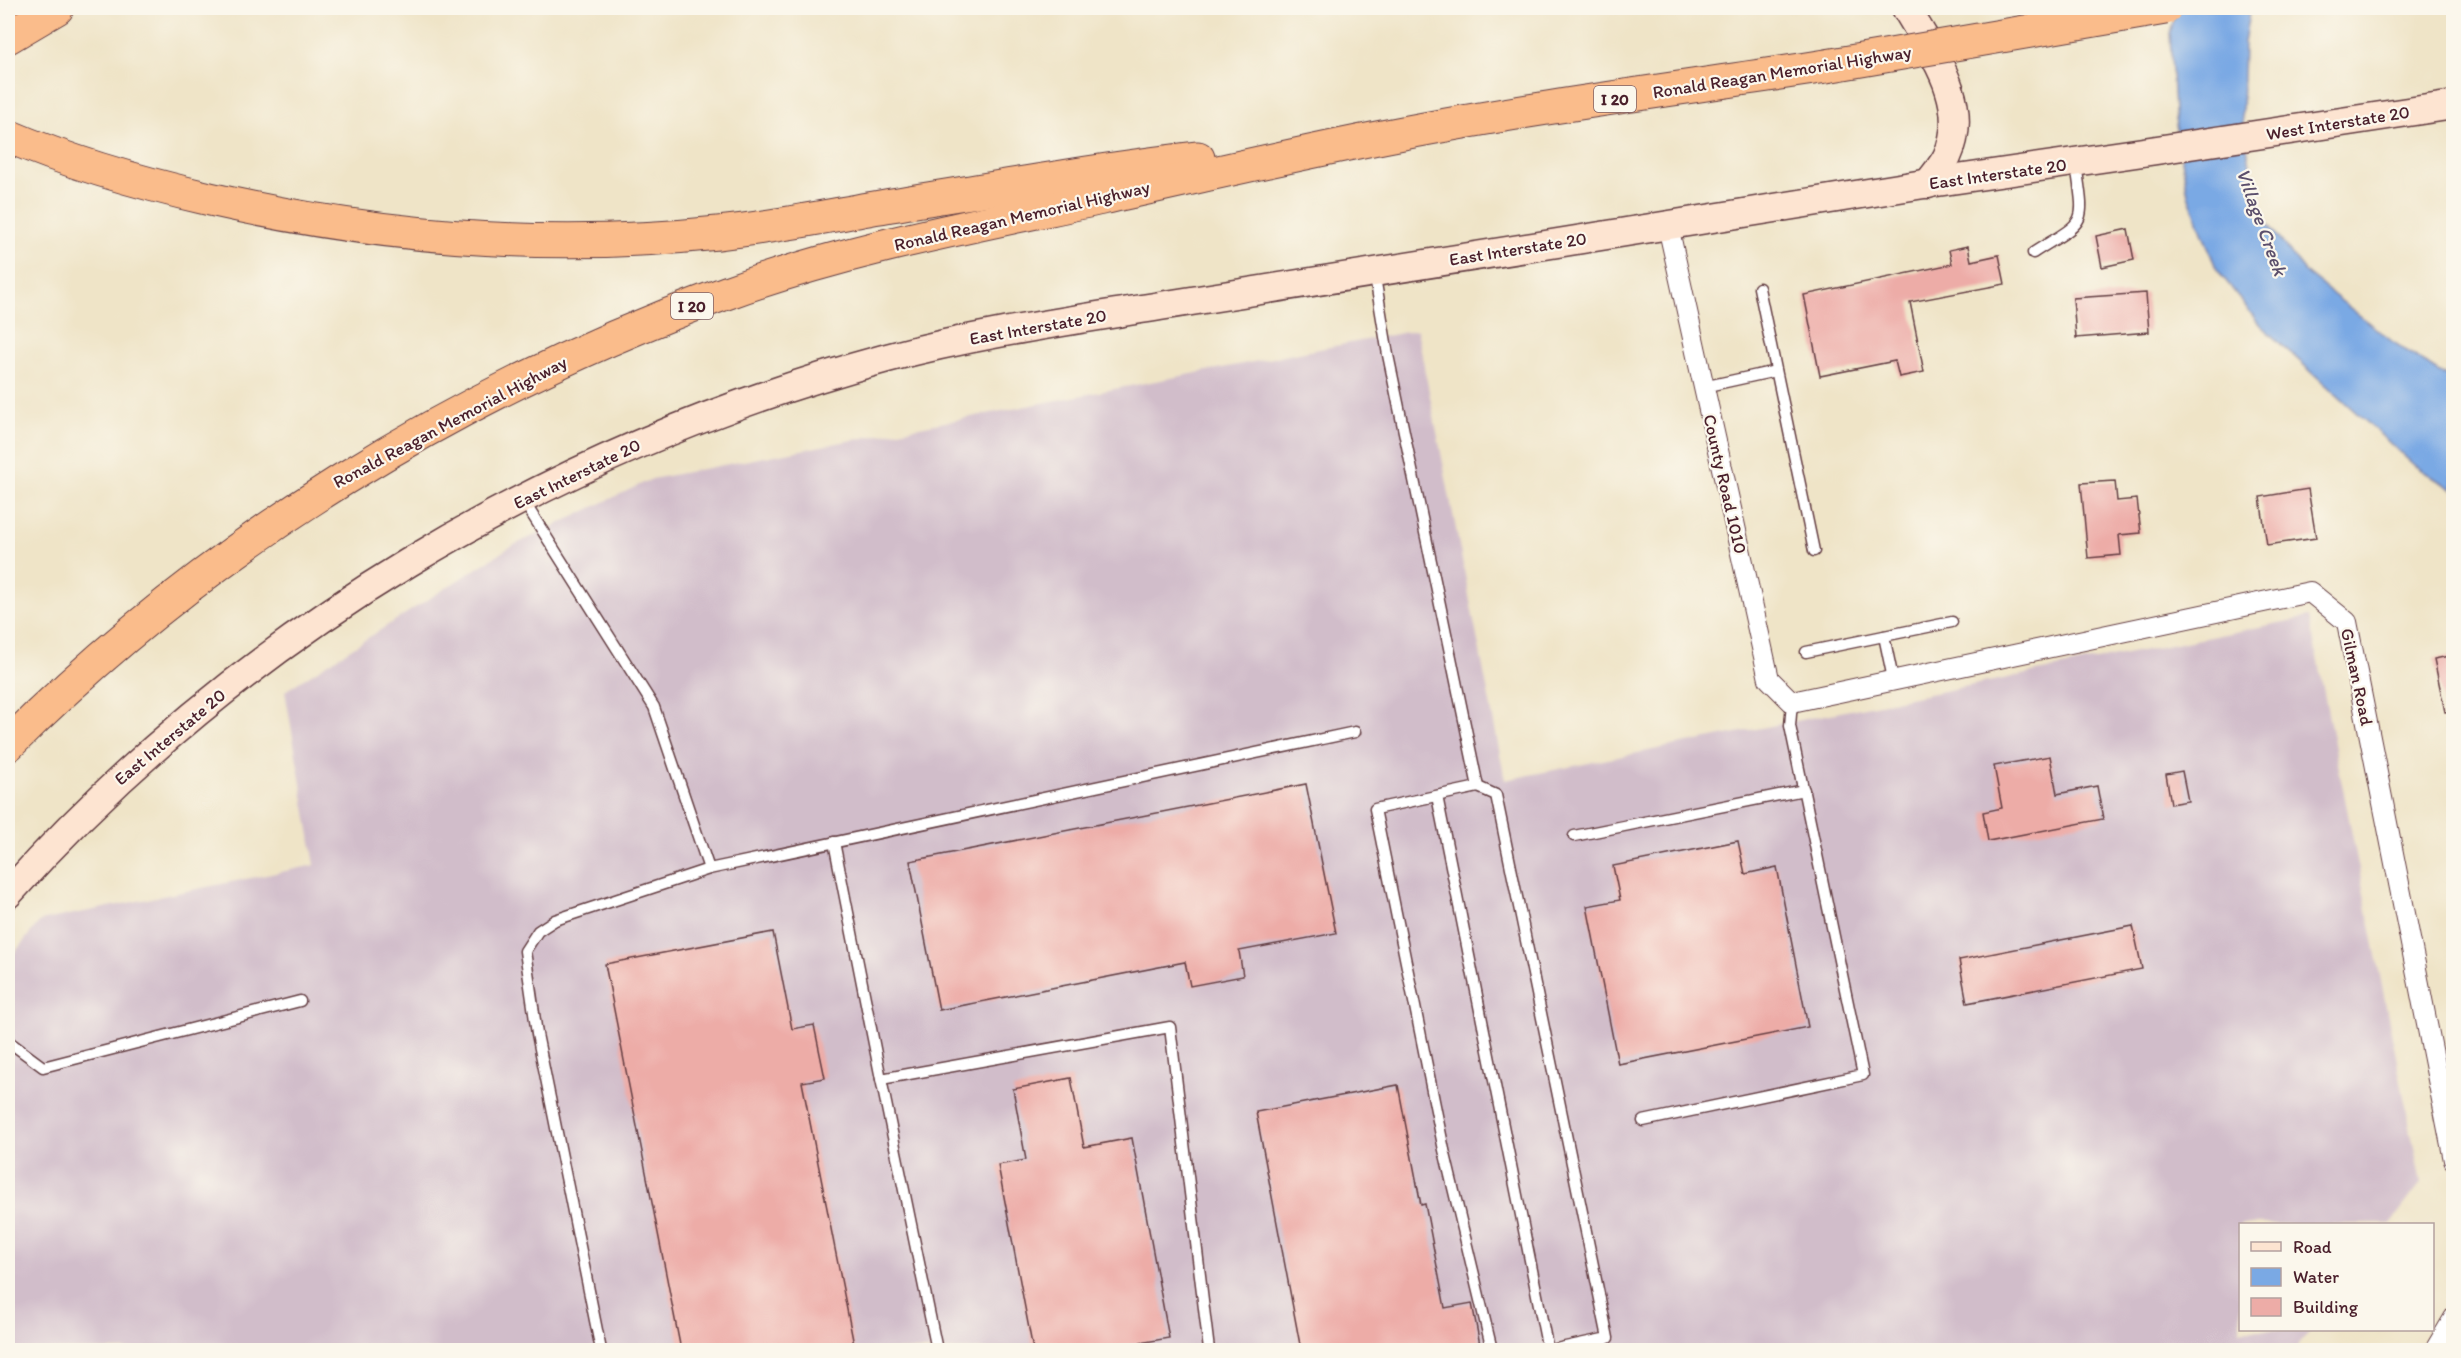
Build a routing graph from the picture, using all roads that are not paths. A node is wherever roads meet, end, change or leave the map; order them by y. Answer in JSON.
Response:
{"nodes":[{"id":1,"x":57,"y":8,"type":"edge"},
{"id":2,"x":1906,"y":8,"type":"edge"},
{"id":3,"x":2165,"y":8,"type":"edge"},
{"id":4,"x":8,"y":37,"type":"edge"},
{"id":5,"x":2454,"y":105,"type":"edge"},
{"id":6,"x":1405,"y":133,"type":"junction"},
{"id":7,"x":8,"y":136,"type":"edge"},
{"id":8,"x":2223,"y":141,"type":"joint"},
{"id":9,"x":2084,"y":163,"type":"junction"},
{"id":10,"x":1928,"y":184,"type":"junction"},
{"id":11,"x":1668,"y":226,"type":"junction"},
{"id":12,"x":2033,"y":253,"type":"dead end"},
{"id":13,"x":1374,"y":271,"type":"junction"},
{"id":14,"x":1759,"y":288,"type":"dead end"},
{"id":15,"x":1776,"y":371,"type":"junction"},
{"id":16,"x":1703,"y":387,"type":"junction"},
{"id":17,"x":522,"y":500,"type":"junction"},
{"id":18,"x":1814,"y":551,"type":"dead end"},
{"id":19,"x":1952,"y":622,"type":"dead end"},
{"id":20,"x":1884,"y":636,"type":"junction"},
{"id":21,"x":1806,"y":652,"type":"dead end"},
{"id":22,"x":1893,"y":679,"type":"junction"},
{"id":23,"x":1792,"y":702,"type":"junction"},
{"id":24,"x":1355,"y":732,"type":"dead end"},
{"id":25,"x":8,"y":745,"type":"edge"},
{"id":26,"x":1478,"y":787,"type":"junction"},
{"id":27,"x":1804,"y":790,"type":"junction"},
{"id":28,"x":1437,"y":796,"type":"junction"},
{"id":29,"x":1574,"y":836,"type":"dead end"},
{"id":30,"x":834,"y":843,"type":"junction"},
{"id":31,"x":709,"y":868,"type":"junction"},
{"id":32,"x":8,"y":894,"type":"edge"},
{"id":33,"x":300,"y":1001,"type":"dead end"},
{"id":34,"x":8,"y":1041,"type":"edge"},
{"id":35,"x":882,"y":1079,"type":"junction"},
{"id":36,"x":1643,"y":1121,"type":"dead end"},
{"id":37,"x":2454,"y":1160,"type":"edge"},
{"id":38,"x":2454,"y":1318,"type":"edge"},
{"id":39,"x":601,"y":1350,"type":"edge"},
{"id":40,"x":937,"y":1350,"type":"edge"},
{"id":41,"x":1209,"y":1350,"type":"edge"},
{"id":42,"x":1491,"y":1350,"type":"edge"},
{"id":43,"x":1549,"y":1350,"type":"edge"},
{"id":44,"x":2435,"y":1350,"type":"edge"}],
"edges":[{"from":1,"to":4,"type":"highway"},
{"from":2,"to":10,"type":"main road"},
{"from":3,"to":6,"type":"highway","name":"Ronald Reagan Memorial Highway","number":"I 20","bridge":true},
{"from":5,"to":8,"type":"main road","name":"West Interstate 20"},
{"from":6,"to":7,"type":"highway"},
{"from":6,"to":25,"type":"highway","name":"Ronald Reagan Memorial Highway","number":"I 20"},
{"from":8,"to":9,"type":"main road","name":"East Interstate 20"},
{"from":9,"to":10,"type":"main road","name":"East Interstate 20"},
{"from":9,"to":12,"type":"lane"},
{"from":10,"to":11,"type":"main road","name":"East Interstate 20"},
{"from":11,"to":13,"type":"main road","name":"East Interstate 20"},
{"from":11,"to":16,"type":"street","name":"County Road 1010"},
{"from":13,"to":17,"type":"main road","name":"East Interstate 20"},
{"from":13,"to":26,"type":"lane"},
{"from":14,"to":15,"type":"lane"},
{"from":15,"to":16,"type":"lane"},
{"from":15,"to":18,"type":"lane"},
{"from":16,"to":23,"type":"street","name":"County Road 1010"},
{"from":17,"to":31,"type":"lane"},
{"from":17,"to":32,"type":"main road","name":"East Interstate 20"},
{"from":19,"to":20,"type":"lane"},
{"from":20,"to":21,"type":"lane"},
{"from":20,"to":22,"type":"lane"},
{"from":22,"to":23,"type":"street","name":"Gilman Road"},
{"from":22,"to":37,"type":"street","name":"Gilman Road"},
{"from":23,"to":27,"type":"lane"},
{"from":24,"to":30,"type":"lane"},
{"from":26,"to":28,"type":"lane"},
{"from":26,"to":43,"type":"lane"},
{"from":27,"to":29,"type":"lane"},
{"from":27,"to":36,"type":"lane"},
{"from":28,"to":42,"type":"lane"},
{"from":28,"to":43,"type":"lane"},
{"from":30,"to":31,"type":"lane"},
{"from":30,"to":35,"type":"lane"},
{"from":31,"to":39,"type":"lane"},
{"from":33,"to":34,"type":"lane"},
{"from":35,"to":40,"type":"lane"},
{"from":35,"to":41,"type":"lane"},
{"from":38,"to":44,"type":"street"}]}
